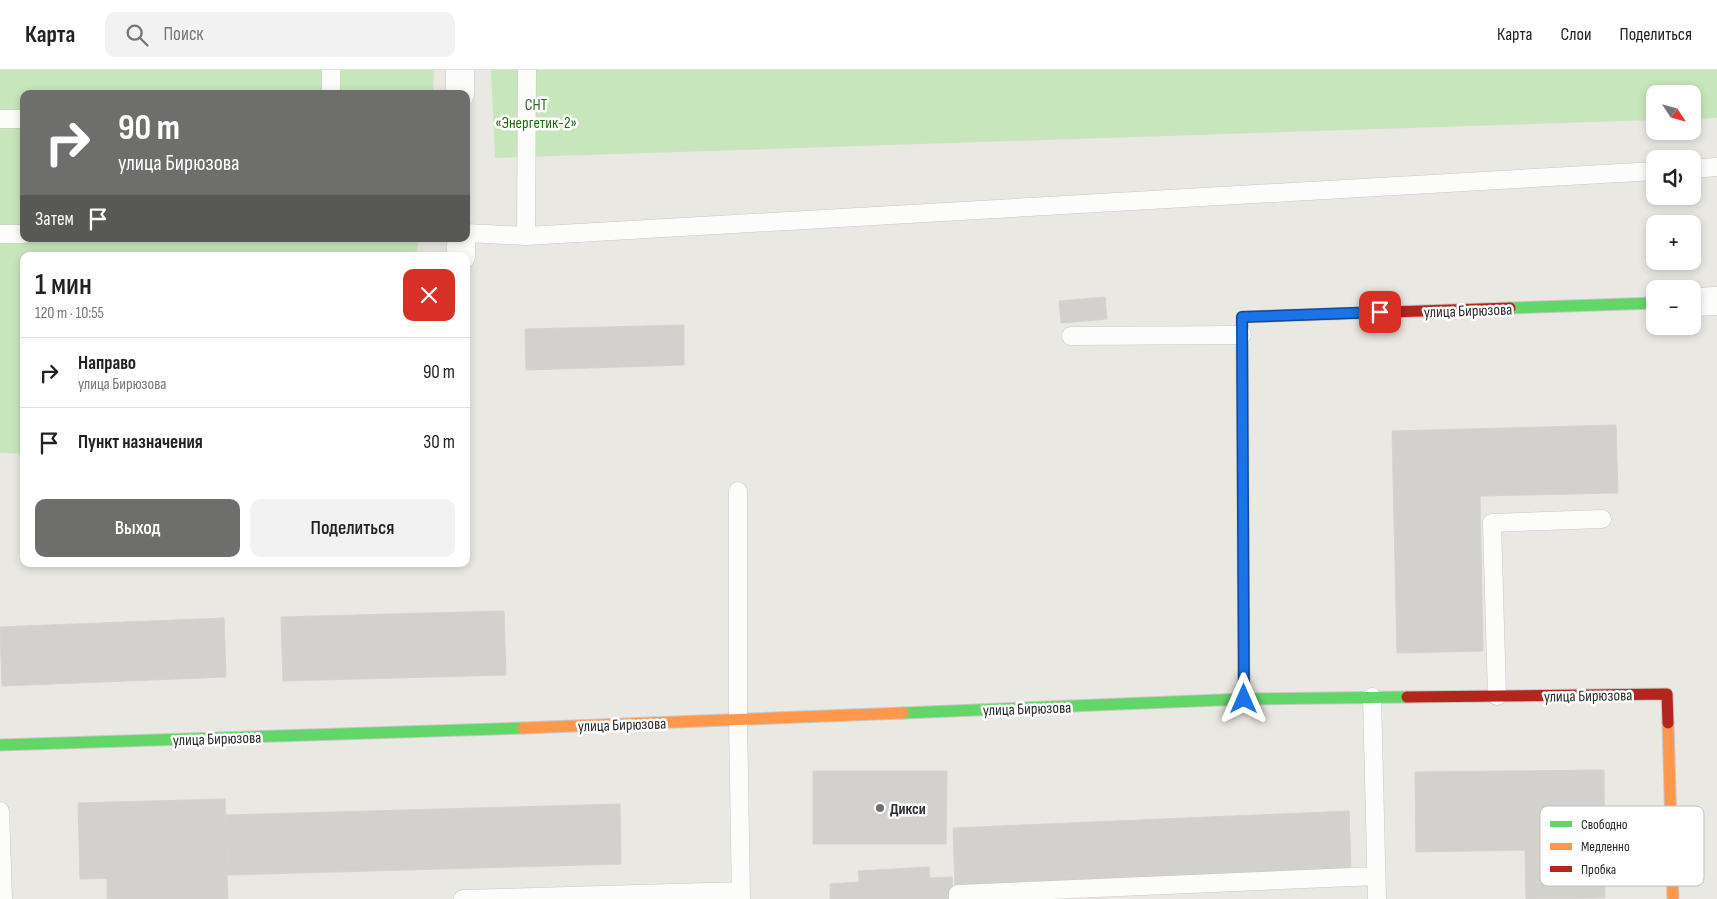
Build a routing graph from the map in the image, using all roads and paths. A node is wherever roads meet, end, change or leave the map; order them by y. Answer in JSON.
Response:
{"nodes":[{"id":1,"x":331,"y":70,"type":"edge"},
{"id":2,"x":460,"y":70,"type":"edge"},
{"id":3,"x":527,"y":70,"type":"edge"},
{"id":4,"x":331,"y":90,"type":"edge"},
{"id":5,"x":460,"y":90,"type":"edge"},
{"id":6,"x":0,"y":119,"type":"edge"},
{"id":7,"x":20,"y":119,"type":"edge"},
{"id":8,"x":1717,"y":167,"type":"edge"},
{"id":9,"x":1701,"y":168,"type":"edge"},
{"id":10,"x":1646,"y":172,"type":"edge"},
{"id":11,"x":470,"y":233,"type":"edge"},
{"id":12,"x":0,"y":234,"type":"edge"},
{"id":13,"x":20,"y":234,"type":"edge"},
{"id":14,"x":526,"y":236,"type":"junction"},
{"id":15,"x":1717,"y":301,"type":"edge"},
{"id":16,"x":1701,"y":302,"type":"edge"},
{"id":17,"x":1646,"y":303,"type":"edge"},
{"id":18,"x":1242,"y":335,"type":"junction"},
{"id":19,"x":1071,"y":336,"type":"dead end"},
{"id":20,"x":738,"y":491,"type":"dead end"},
{"id":21,"x":1602,"y":519,"type":"dead end"},
{"id":22,"x":1497,"y":696,"type":"junction"},
{"id":23,"x":1372,"y":697,"type":"junction"},
{"id":24,"x":1244,"y":699,"type":"junction"},
{"id":25,"x":738,"y":719,"type":"junction"},
{"id":26,"x":0,"y":745,"type":"edge"},
{"id":27,"x":1670,"y":806,"type":"edge"},
{"id":28,"x":0,"y":811,"type":"edge"},
{"id":29,"x":1376,"y":876,"type":"junction"},
{"id":30,"x":1672,"y":886,"type":"edge"},
{"id":31,"x":741,"y":895,"type":"edge"},
{"id":32,"x":647,"y":896,"type":"edge"},
{"id":33,"x":3,"y":899,"type":"edge"},
{"id":34,"x":463,"y":899,"type":"edge"},
{"id":35,"x":958,"y":899,"type":"edge"},
{"id":36,"x":1377,"y":899,"type":"edge"},
{"id":37,"x":1672,"y":899,"type":"edge"}],
"edges":[{"from":1,"to":4,"type":"lane"},
{"from":2,"to":5,"type":"street"},
{"from":3,"to":14,"type":"lane"},
{"from":6,"to":7,"type":"lane"},
{"from":8,"to":9,"type":"lane"},
{"from":10,"to":14,"type":"lane"},
{"from":11,"to":14,"type":"lane"},
{"from":12,"to":13,"type":"lane"},
{"from":15,"to":16,"type":"street"},
{"from":17,"to":18,"type":"street","name":"улица Бирюзова"},
{"from":18,"to":19,"type":"lane"},
{"from":18,"to":24,"type":"street","name":"улица Бирюзова"},
{"from":20,"to":25,"type":"lane"},
{"from":21,"to":22,"type":"lane"},
{"from":22,"to":23,"type":"street","name":"улица Бирюзова"},
{"from":22,"to":27,"type":"street","name":"улица Бирюзова"},
{"from":23,"to":24,"type":"street","name":"улица Бирюзова"},
{"from":23,"to":29,"type":"lane"},
{"from":24,"to":25,"type":"street","name":"улица Бирюзова"},
{"from":25,"to":26,"type":"street","name":"улица Бирюзова"},
{"from":25,"to":31,"type":"lane"},
{"from":28,"to":33,"type":"lane"},
{"from":29,"to":35,"type":"lane"},
{"from":29,"to":36,"type":"lane"},
{"from":30,"to":37,"type":"street","name":"улица Бирюзова"},
{"from":31,"to":32,"type":"lane"},
{"from":32,"to":34,"type":"lane"}]}
